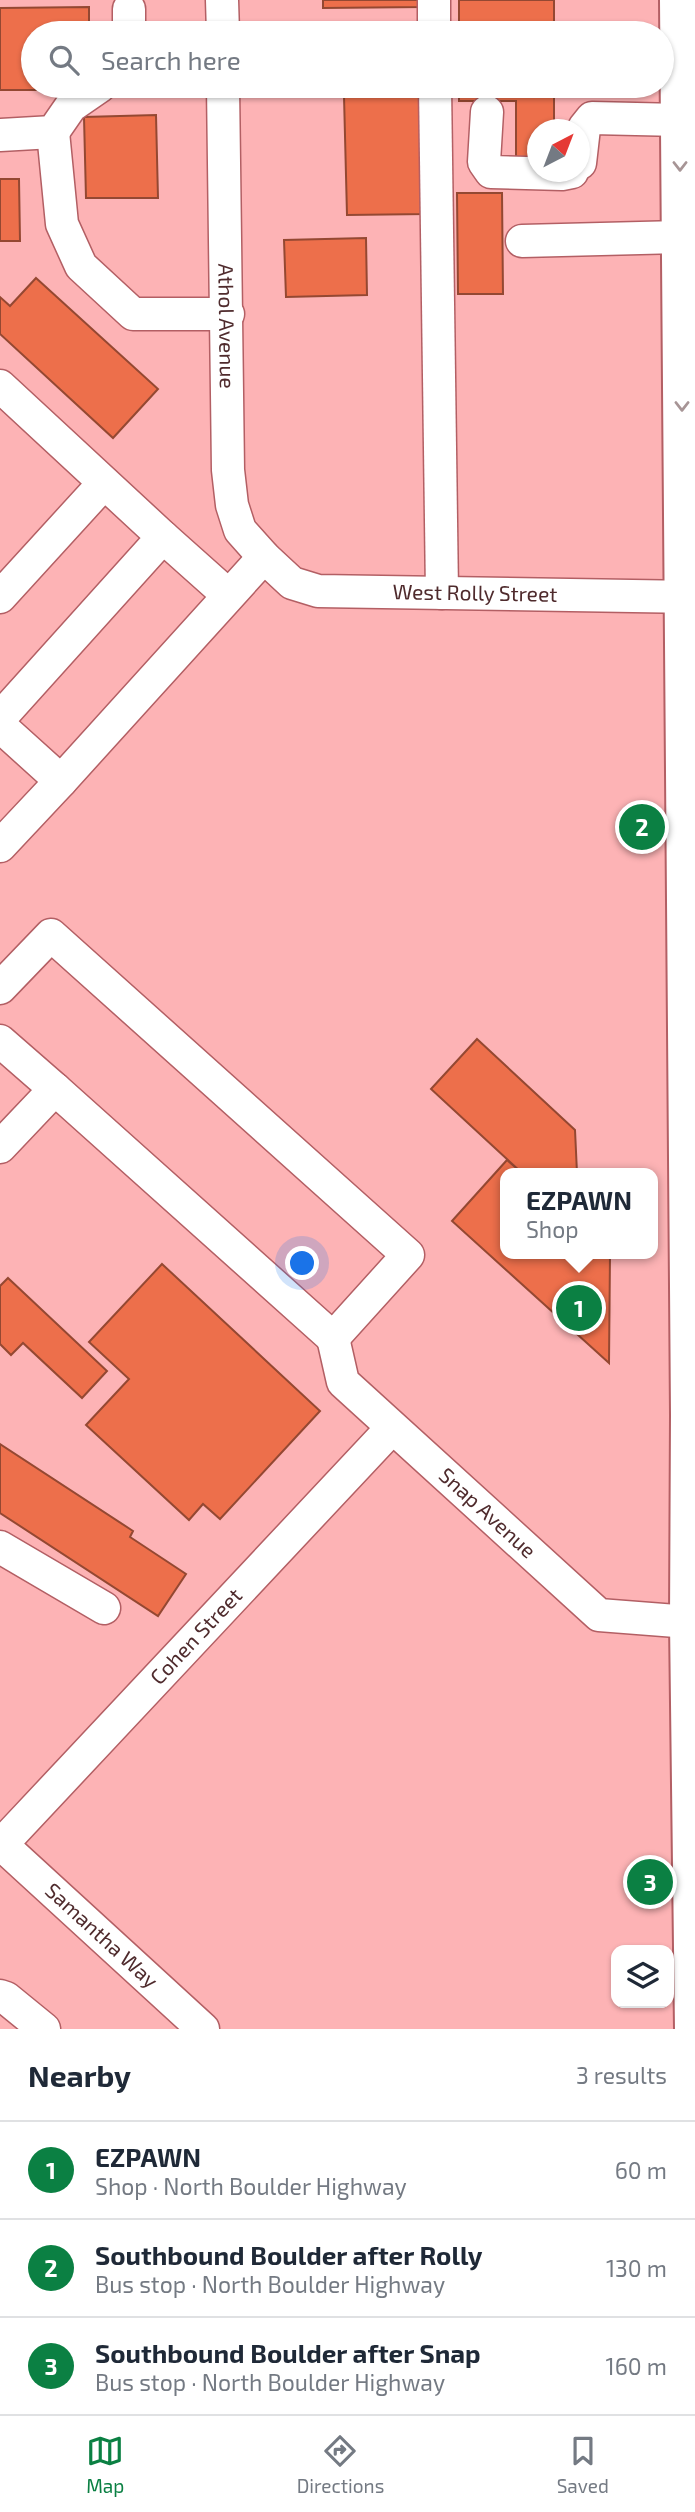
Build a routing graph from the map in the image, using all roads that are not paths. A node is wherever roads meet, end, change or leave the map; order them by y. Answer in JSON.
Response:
{"nodes":[{"id":1,"x":222,"y":0,"type":"edge"},
{"id":2,"x":433,"y":0,"type":"edge"},
{"id":3,"x":679,"y":0,"type":"edge"},
{"id":4,"x":223,"y":21,"type":"edge"},
{"id":5,"x":434,"y":21,"type":"edge"},
{"id":6,"x":83,"y":98,"type":"edge"},
{"id":7,"x":223,"y":98,"type":"edge"},
{"id":8,"x":435,"y":98,"type":"edge"},
{"id":9,"x":487,"y":112,"type":"dead end"},
{"id":10,"x":590,"y":120,"type":"edge"},
{"id":11,"x":680,"y":120,"type":"junction"},
{"id":12,"x":53,"y":132,"type":"junction"},
{"id":13,"x":0,"y":135,"type":"edge"},
{"id":14,"x":527,"y":173,"type":"edge"},
{"id":15,"x":680,"y":237,"type":"junction"},
{"id":16,"x":522,"y":241,"type":"dead end"},
{"id":17,"x":228,"y":314,"type":"junction"},
{"id":18,"x":0,"y":386,"type":"edge"},
{"id":19,"x":104,"y":483,"type":"junction"},
{"id":20,"x":163,"y":537,"type":"junction"},
{"id":21,"x":264,"y":557,"type":"junction"},
{"id":22,"x":442,"y":593,"type":"junction"},
{"id":23,"x":228,"y":595,"type":"junction"},
{"id":24,"x":0,"y":597,"type":"edge"},
{"id":25,"x":689,"y":597,"type":"edge"},
{"id":26,"x":0,"y":718,"type":"edge"},
{"id":27,"x":0,"y":726,"type":"edge"},
{"id":28,"x":61,"y":781,"type":"junction"},
{"id":29,"x":0,"y":846,"type":"edge"},
{"id":30,"x":0,"y":988,"type":"edge"},
{"id":31,"x":0,"y":1041,"type":"edge"},
{"id":32,"x":55,"y":1089,"type":"junction"},
{"id":33,"x":0,"y":1147,"type":"edge"},
{"id":34,"x":692,"y":1251,"type":"edge"},
{"id":35,"x":333,"y":1338,"type":"junction"},
{"id":36,"x":392,"y":1427,"type":"junction"},
{"id":37,"x":0,"y":1547,"type":"edge"},
{"id":38,"x":104,"y":1608,"type":"dead end"},
{"id":39,"x":689,"y":1622,"type":"junction"},
{"id":40,"x":1,"y":1845,"type":"edge"},
{"id":41,"x":695,"y":1996,"type":"edge"},
{"id":42,"x":0,"y":1997,"type":"edge"},
{"id":43,"x":44,"y":2029,"type":"edge"},
{"id":44,"x":203,"y":2029,"type":"edge"},
{"id":45,"x":694,"y":2029,"type":"edge"}],
"edges":[{"from":1,"to":4,"type":"street"},
{"from":2,"to":5,"type":"street"},
{"from":3,"to":11,"type":"main road"},
{"from":6,"to":12,"type":"street"},
{"from":7,"to":17,"type":"street","name":"Athol Avenue"},
{"from":8,"to":22,"type":"street"},
{"from":9,"to":14,"type":"street"},
{"from":10,"to":11,"type":"street"},
{"from":11,"to":15,"type":"main road","one_way":true},
{"from":12,"to":13,"type":"street"},
{"from":12,"to":17,"type":"street"},
{"from":15,"to":16,"type":"street"},
{"from":15,"to":25,"type":"main road","one_way":true},
{"from":17,"to":21,"type":"street","name":"Athol Avenue"},
{"from":18,"to":19,"type":"street"},
{"from":19,"to":20,"type":"street"},
{"from":19,"to":24,"type":"street"},
{"from":20,"to":23,"type":"street"},
{"from":20,"to":26,"type":"street"},
{"from":21,"to":22,"type":"street","name":"West Rolly Street"},
{"from":21,"to":23,"type":"street"},
{"from":22,"to":25,"type":"street","name":"West Rolly Street"},
{"from":23,"to":28,"type":"street"},
{"from":25,"to":34,"type":"main road"},
{"from":27,"to":28,"type":"street"},
{"from":28,"to":29,"type":"street"},
{"from":30,"to":35,"type":"street"},
{"from":31,"to":32,"type":"street"},
{"from":32,"to":33,"type":"street"},
{"from":32,"to":35,"type":"street"},
{"from":34,"to":39,"type":"main road"},
{"from":35,"to":36,"type":"street","name":"Snap Avenue"},
{"from":36,"to":39,"type":"street","name":"Snap Avenue"},
{"from":36,"to":40,"type":"street","name":"Cohen Street"},
{"from":37,"to":38,"type":"street"},
{"from":39,"to":41,"type":"main road"},
{"from":40,"to":44,"type":"street","name":"Samantha Way"},
{"from":41,"to":45,"type":"main road"},
{"from":42,"to":43,"type":"street"}]}
